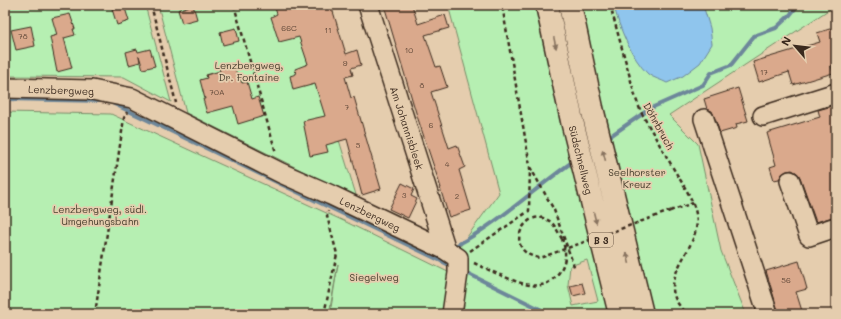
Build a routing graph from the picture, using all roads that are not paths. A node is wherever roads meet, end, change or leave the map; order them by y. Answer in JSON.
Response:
{"nodes":[{"id":1,"x":368,"y":5,"type":"edge"},
{"id":2,"x":547,"y":5,"type":"edge"},
{"id":3,"x":570,"y":5,"type":"edge"},
{"id":4,"x":5,"y":88,"type":"edge"},
{"id":5,"x":836,"y":93,"type":"edge"},
{"id":6,"x":763,"y":116,"type":"dead end"},
{"id":7,"x":704,"y":119,"type":"dead end"},
{"id":8,"x":790,"y":181,"type":"dead end"},
{"id":9,"x":836,"y":227,"type":"edge"},
{"id":10,"x":452,"y":254,"type":"junction"},
{"id":11,"x":640,"y":305,"type":"edge"},
{"id":12,"x":618,"y":307,"type":"edge"},
{"id":13,"x":452,"y":314,"type":"edge"},
{"id":14,"x":768,"y":314,"type":"edge"}],
"edges":[{"from":1,"to":10,"type":"street","name":"Am Johannisbleek"},
{"from":2,"to":12,"type":"highway","name":"Südschnellweg","number":"B 3","one_way":true},
{"from":11,"to":3,"type":"highway","number":"B 3","one_way":true},
{"from":4,"to":10,"type":"street","name":"Lenzbergweg"},
{"from":5,"to":6,"type":"street"},
{"from":7,"to":14,"type":"street"},
{"from":8,"to":9,"type":"street"},
{"from":10,"to":13,"type":"street"}]}
